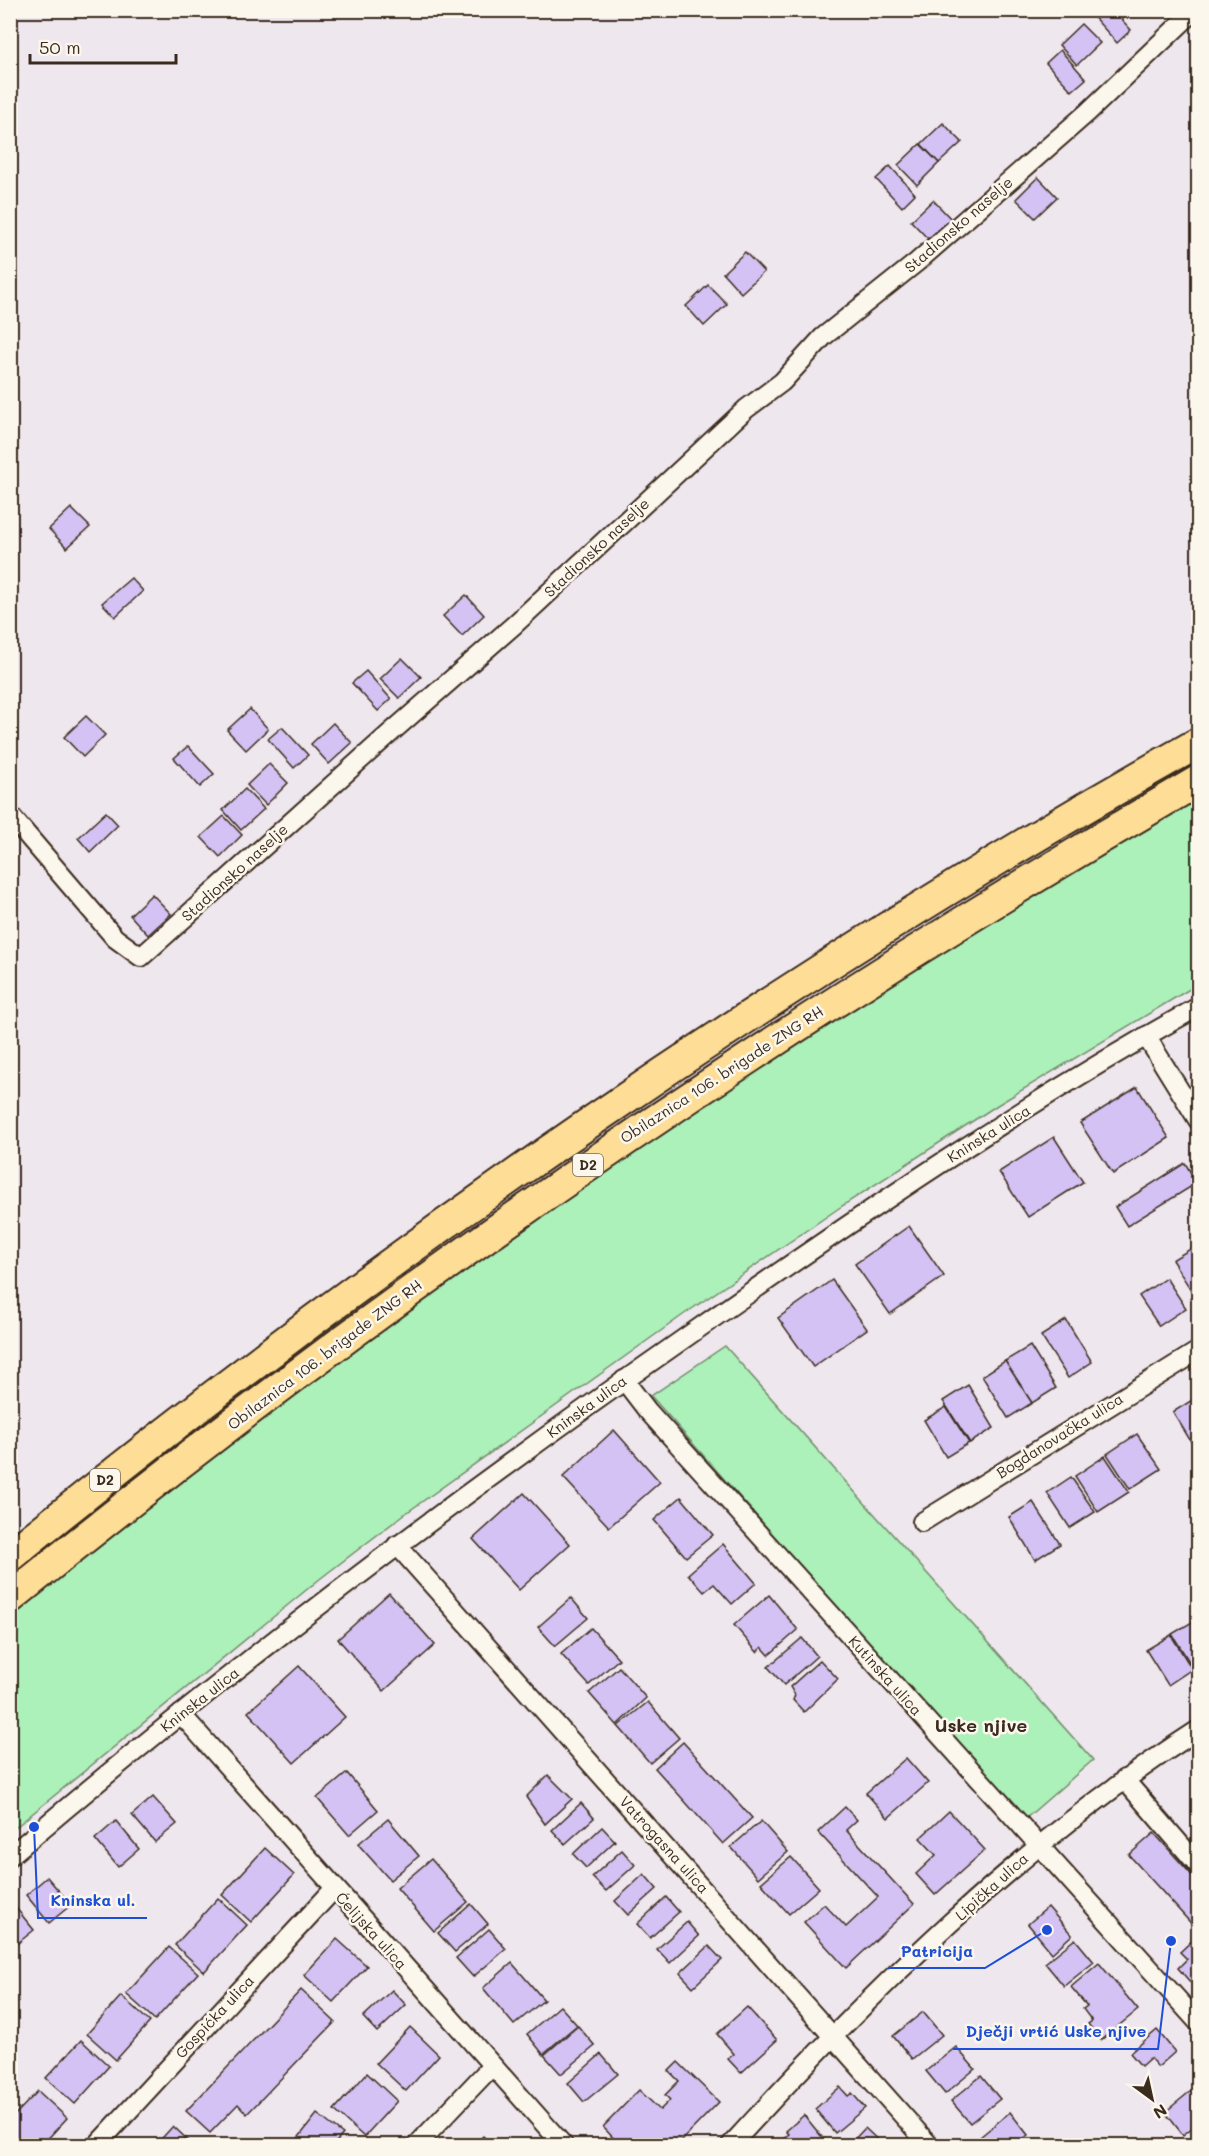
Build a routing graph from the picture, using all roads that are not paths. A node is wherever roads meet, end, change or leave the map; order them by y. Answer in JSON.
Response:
{"nodes":[{"id":1,"x":1196,"y":10,"type":"edge"},
{"id":2,"x":1198,"y":743,"type":"edge"},
{"id":3,"x":1198,"y":781,"type":"edge"},
{"id":4,"x":10,"y":815,"type":"edge"},
{"id":5,"x":1198,"y":1006,"type":"edge"},
{"id":6,"x":1146,"y":1036,"type":"junction"},
{"id":7,"x":1198,"y":1120,"type":"edge"},
{"id":8,"x":1198,"y":1351,"type":"edge"},
{"id":9,"x":624,"y":1380,"type":"junction"},
{"id":10,"x":922,"y":1522,"type":"dead end"},
{"id":11,"x":397,"y":1545,"type":"junction"},
{"id":12,"x":10,"y":1556,"type":"edge"},
{"id":13,"x":10,"y":1598,"type":"edge"},
{"id":14,"x":181,"y":1714,"type":"junction"},
{"id":15,"x":1198,"y":1730,"type":"edge"},
{"id":16,"x":1124,"y":1779,"type":"junction"},
{"id":17,"x":1037,"y":1846,"type":"junction"},
{"id":18,"x":10,"y":1856,"type":"edge"},
{"id":19,"x":1198,"y":1865,"type":"edge"},
{"id":20,"x":334,"y":1889,"type":"junction"},
{"id":21,"x":1198,"y":2022,"type":"edge"},
{"id":22,"x":832,"y":2035,"type":"junction"},
{"id":23,"x":492,"y":2066,"type":"junction"},
{"id":24,"x":96,"y":2145,"type":"edge"},
{"id":25,"x":417,"y":2145,"type":"edge"},
{"id":26,"x":564,"y":2145,"type":"edge"},
{"id":27,"x":730,"y":2145,"type":"edge"},
{"id":28,"x":930,"y":2145,"type":"edge"}],
"edges":[{"from":1,"to":4,"type":"street","name":"Stadionsko naselje"},
{"from":2,"to":12,"type":"highway","name":"Obilaznica 106. brigade ZNG RH","number":"D2"},
{"from":3,"to":13,"type":"highway","name":"Obilaznica 106. brigade ZNG RH","number":"D2"},
{"from":5,"to":6,"type":"street","name":"Kninska ulica"},
{"from":6,"to":7,"type":"street"},
{"from":6,"to":9,"type":"street","name":"Kninska ulica"},
{"from":8,"to":10,"type":"street","name":"Bogdanovačka ulica"},
{"from":9,"to":11,"type":"street","name":"Kninska ulica"},
{"from":9,"to":17,"type":"street","name":"Kutinska ulica"},
{"from":11,"to":14,"type":"street","name":"Kninska ulica"},
{"from":11,"to":22,"type":"street","name":"Vatrogasna ulica"},
{"from":14,"to":18,"type":"street","name":"Kninska ulica"},
{"from":14,"to":20,"type":"street","name":"Ćelijska ulica"},
{"from":15,"to":16,"type":"street","name":"Lipička ulica"},
{"from":16,"to":17,"type":"street","name":"Lipička ulica"},
{"from":16,"to":19,"type":"street"},
{"from":17,"to":21,"type":"street","name":"Kutinska ulica"},
{"from":17,"to":22,"type":"street","name":"Lipička ulica"},
{"from":20,"to":23,"type":"street","name":"Ćelijska ulica"},
{"from":20,"to":24,"type":"street","name":"Gospićka ulica"},
{"from":22,"to":27,"type":"street","name":"Lipička ulica"},
{"from":22,"to":28,"type":"street","name":"Vatrogasna ulica"},
{"from":23,"to":25,"type":"street"},
{"from":23,"to":26,"type":"street","name":"Ćelijska ulica"}]}
